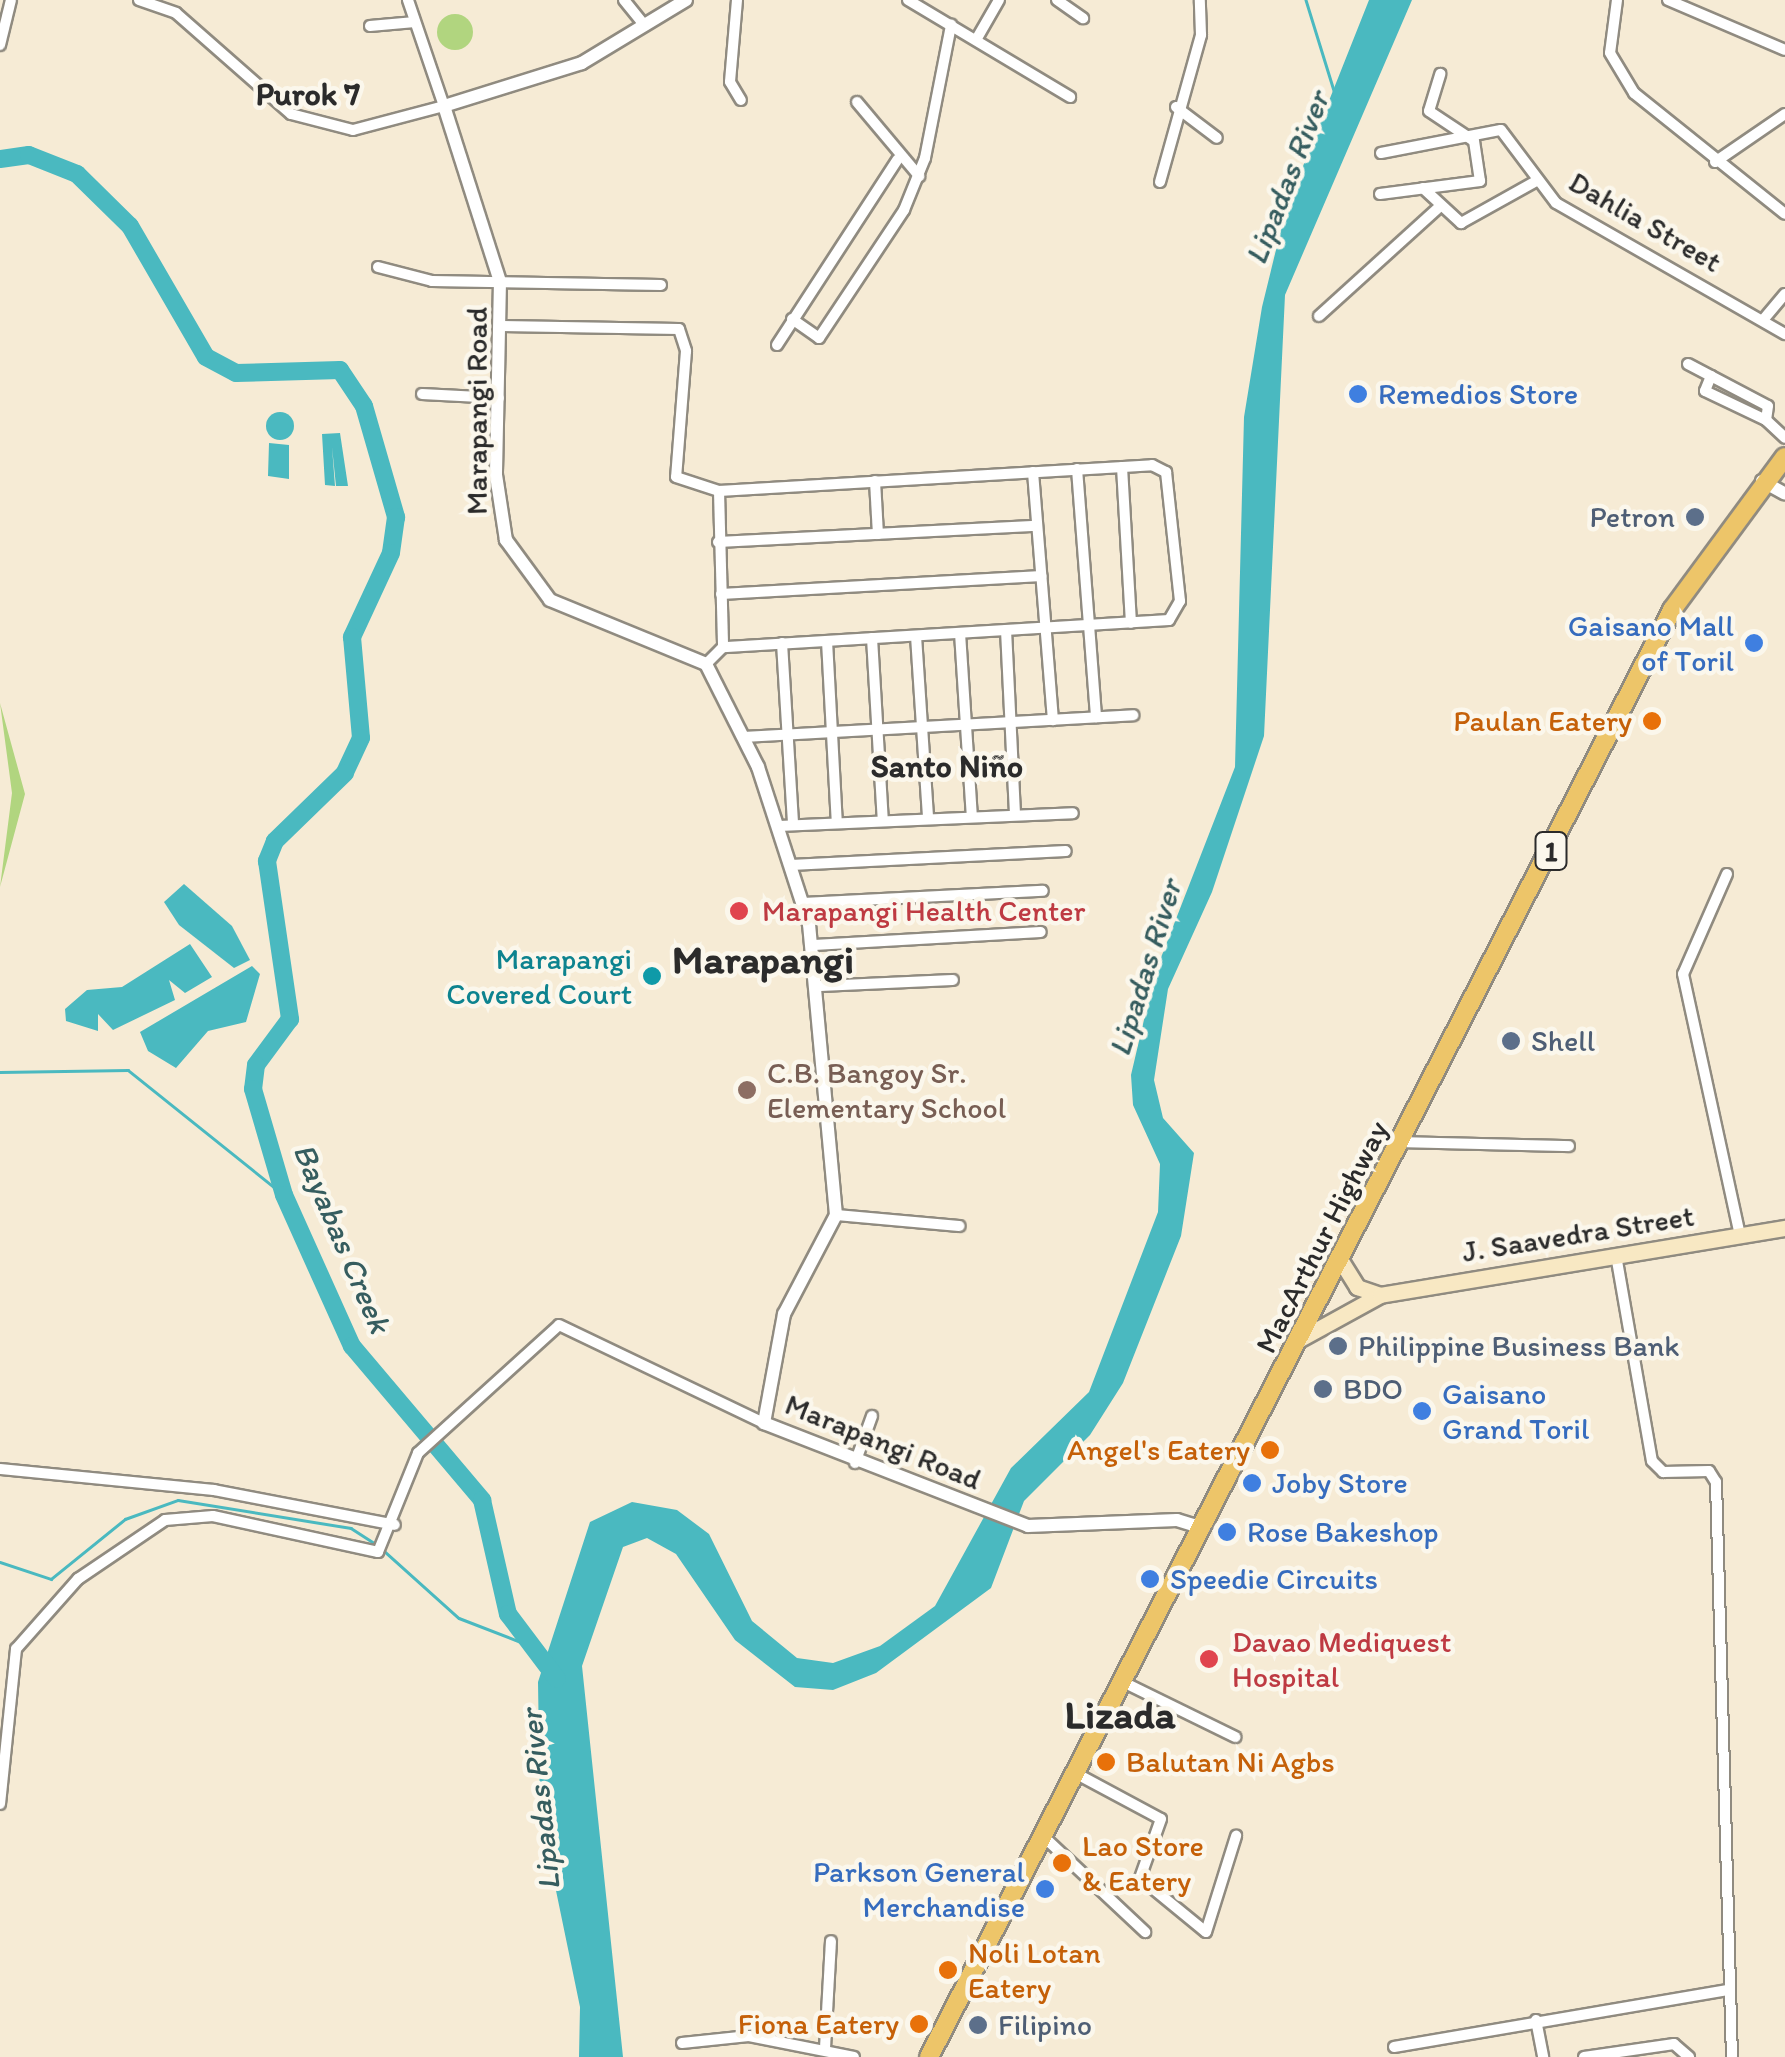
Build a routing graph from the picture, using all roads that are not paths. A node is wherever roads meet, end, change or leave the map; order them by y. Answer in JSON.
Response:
{"nodes":[{"id":1,"x":11,"y":0,"type":"edge"},
{"id":2,"x":139,"y":0,"type":"edge"},
{"id":3,"x":408,"y":0,"type":"edge"},
{"id":4,"x":624,"y":0,"type":"edge"},
{"id":5,"x":686,"y":0,"type":"edge"},
{"id":6,"x":737,"y":0,"type":"edge"},
{"id":7,"x":908,"y":0,"type":"edge"},
{"id":8,"x":1000,"y":0,"type":"edge"},
{"id":9,"x":1057,"y":0,"type":"edge"},
{"id":10,"x":1200,"y":0,"type":"edge"},
{"id":11,"x":1617,"y":0,"type":"edge"},
{"id":12,"x":1668,"y":0,"type":"edge"},
{"id":13,"x":1082,"y":18,"type":"dead end"},
{"id":14,"x":416,"y":22,"type":"junction"},
{"id":15,"x":951,"y":25,"type":"junction"},
{"id":16,"x":370,"y":26,"type":"dead end"},
{"id":17,"x":646,"y":26,"type":"junction"},
{"id":18,"x":976,"y":40,"type":"junction"},
{"id":19,"x":0,"y":45,"type":"edge"},
{"id":20,"x":1785,"y":50,"type":"edge"},
{"id":21,"x":1440,"y":74,"type":"dead end"},
{"id":22,"x":1070,"y":97,"type":"dead end"},
{"id":23,"x":741,"y":100,"type":"dead end"},
{"id":24,"x":857,"y":102,"type":"dead end"},
{"id":25,"x":444,"y":106,"type":"junction"},
{"id":26,"x":1176,"y":107,"type":"junction"},
{"id":27,"x":1785,"y":114,"type":"edge"},
{"id":28,"x":1217,"y":138,"type":"dead end"},
{"id":29,"x":1474,"y":142,"type":"junction"},
{"id":30,"x":1381,"y":153,"type":"dead end"},
{"id":31,"x":897,"y":160,"type":"junction"},
{"id":32,"x":1715,"y":162,"type":"junction"},
{"id":33,"x":918,"y":176,"type":"junction"},
{"id":34,"x":1160,"y":182,"type":"dead end"},
{"id":35,"x":1536,"y":182,"type":"junction"},
{"id":36,"x":1423,"y":188,"type":"junction"},
{"id":37,"x":1380,"y":194,"type":"dead end"},
{"id":38,"x":1438,"y":208,"type":"junction"},
{"id":39,"x":1785,"y":214,"type":"edge"},
{"id":40,"x":378,"y":267,"type":"dead end"},
{"id":41,"x":500,"y":281,"type":"junction"},
{"id":42,"x":661,"y":286,"type":"dead end"},
{"id":43,"x":1785,"y":294,"type":"edge"},
{"id":44,"x":1319,"y":316,"type":"dead end"},
{"id":45,"x":792,"y":319,"type":"junction"},
{"id":46,"x":1763,"y":320,"type":"junction"},
{"id":47,"x":502,"y":326,"type":"junction"},
{"id":48,"x":1785,"y":334,"type":"edge"},
{"id":49,"x":777,"y":345,"type":"dead end"},
{"id":50,"x":1688,"y":364,"type":"dead end"},
{"id":51,"x":1712,"y":376,"type":"junction"},
{"id":52,"x":422,"y":394,"type":"dead end"},
{"id":53,"x":499,"y":398,"type":"junction"},
{"id":54,"x":1766,"y":420,"type":"junction"},
{"id":55,"x":1785,"y":438,"type":"edge"},
{"id":56,"x":1785,"y":457,"type":"edge"},
{"id":57,"x":1122,"y":467,"type":"junction"},
{"id":58,"x":1077,"y":469,"type":"junction"},
{"id":59,"x":1033,"y":472,"type":"junction"},
{"id":60,"x":875,"y":480,"type":"junction"},
{"id":61,"x":1762,"y":481,"type":"junction"},
{"id":62,"x":719,"y":492,"type":"junction"},
{"id":63,"x":1785,"y":494,"type":"edge"},
{"id":64,"x":1037,"y":526,"type":"junction"},
{"id":65,"x":878,"y":534,"type":"junction"},
{"id":66,"x":718,"y":542,"type":"junction"},
{"id":67,"x":1041,"y":576,"type":"junction"},
{"id":68,"x":720,"y":594,"type":"junction"},
{"id":69,"x":1131,"y":623,"type":"junction"},
{"id":70,"x":1089,"y":625,"type":"junction"},
{"id":71,"x":1046,"y":628,"type":"junction"},
{"id":72,"x":1006,"y":630,"type":"junction"},
{"id":73,"x":960,"y":633,"type":"junction"},
{"id":74,"x":916,"y":636,"type":"junction"},
{"id":75,"x":872,"y":638,"type":"junction"},
{"id":76,"x":827,"y":641,"type":"junction"},
{"id":77,"x":782,"y":644,"type":"junction"},
{"id":78,"x":723,"y":647,"type":"junction"},
{"id":79,"x":706,"y":664,"type":"junction"},
{"id":80,"x":1133,"y":714,"type":"dead end"},
{"id":81,"x":1096,"y":717,"type":"junction"},
{"id":82,"x":1054,"y":720,"type":"junction"},
{"id":83,"x":1010,"y":722,"type":"junction"},
{"id":84,"x":966,"y":725,"type":"junction"},
{"id":85,"x":922,"y":728,"type":"junction"},
{"id":86,"x":878,"y":730,"type":"junction"},
{"id":87,"x":832,"y":732,"type":"junction"},
{"id":88,"x":788,"y":735,"type":"junction"},
{"id":89,"x":744,"y":737,"type":"junction"},
{"id":90,"x":1074,"y":813,"type":"dead end"},
{"id":91,"x":1015,"y":816,"type":"junction"},
{"id":92,"x":972,"y":817,"type":"junction"},
{"id":93,"x":928,"y":819,"type":"junction"},
{"id":94,"x":883,"y":821,"type":"junction"},
{"id":95,"x":837,"y":823,"type":"junction"},
{"id":96,"x":786,"y":825,"type":"junction"},
{"id":97,"x":1066,"y":852,"type":"dead end"},
{"id":98,"x":791,"y":865,"type":"junction"},
{"id":99,"x":1726,"y":874,"type":"dead end"},
{"id":100,"x":1043,"y":891,"type":"dead end"},
{"id":101,"x":802,"y":903,"type":"junction"},
{"id":102,"x":1041,"y":932,"type":"dead end"},
{"id":103,"x":814,"y":946,"type":"junction"},
{"id":104,"x":952,"y":980,"type":"dead end"},
{"id":105,"x":820,"y":986,"type":"junction"},
{"id":106,"x":1402,"y":1142,"type":"junction"},
{"id":107,"x":1568,"y":1146,"type":"dead end"},
{"id":108,"x":836,"y":1215,"type":"junction"},
{"id":109,"x":960,"y":1226,"type":"dead end"},
{"id":110,"x":1785,"y":1228,"type":"edge"},
{"id":111,"x":1740,"y":1236,"type":"junction"},
{"id":112,"x":1616,"y":1255,"type":"junction"},
{"id":113,"x":1340,"y":1261,"type":"junction"},
{"id":114,"x":1380,"y":1295,"type":"junction"},
{"id":115,"x":1300,"y":1339,"type":"junction"},
{"id":116,"x":872,"y":1416,"type":"dead end"},
{"id":117,"x":764,"y":1423,"type":"junction"},
{"id":118,"x":854,"y":1464,"type":"junction"},
{"id":119,"x":0,"y":1470,"type":"edge"},
{"id":120,"x":395,"y":1525,"type":"junction"},
{"id":121,"x":1204,"y":1528,"type":"junction"},
{"id":122,"x":1124,"y":1682,"type":"junction"},
{"id":123,"x":1235,"y":1737,"type":"dead end"},
{"id":124,"x":1077,"y":1774,"type":"junction"},
{"id":125,"x":0,"y":1804,"type":"edge"},
{"id":126,"x":1236,"y":1836,"type":"dead end"},
{"id":127,"x":1044,"y":1838,"type":"junction"},
{"id":128,"x":1145,"y":1932,"type":"dead end"},
{"id":129,"x":831,"y":1942,"type":"dead end"},
{"id":130,"x":1729,"y":1990,"type":"junction"},
{"id":131,"x":1536,"y":2020,"type":"junction"},
{"id":132,"x":682,"y":2044,"type":"dead end"},
{"id":133,"x":1394,"y":2047,"type":"dead end"},
{"id":134,"x":825,"y":2048,"type":"junction"},
{"id":135,"x":1732,"y":2056,"type":"edge"},
{"id":136,"x":854,"y":2057,"type":"edge"},
{"id":137,"x":929,"y":2057,"type":"edge"},
{"id":138,"x":1543,"y":2057,"type":"edge"},
{"id":139,"x":1584,"y":2057,"type":"edge"},
{"id":140,"x":1689,"y":2057,"type":"edge"},
{"id":141,"x":1720,"y":2057,"type":"edge"}],
"edges":[{"from":1,"to":19,"type":"street"},
{"from":2,"to":25,"type":"street"},
{"from":3,"to":14,"type":"street"},
{"from":4,"to":17,"type":"street"},
{"from":5,"to":17,"type":"street"},
{"from":6,"to":23,"type":"street"},
{"from":7,"to":15,"type":"street"},
{"from":8,"to":18,"type":"street"},
{"from":9,"to":13,"type":"street"},
{"from":10,"to":26,"type":"street"},
{"from":11,"to":32,"type":"street"},
{"from":12,"to":20,"type":"street"},
{"from":14,"to":16,"type":"street"},
{"from":14,"to":25,"type":"street"},
{"from":15,"to":18,"type":"street"},
{"from":15,"to":33,"type":"street"},
{"from":17,"to":25,"type":"street"},
{"from":18,"to":22,"type":"street"},
{"from":21,"to":29,"type":"street"},
{"from":24,"to":31,"type":"street"},
{"from":25,"to":41,"type":"street","name":"Marapangi Road"},
{"from":26,"to":28,"type":"street"},
{"from":26,"to":34,"type":"street"},
{"from":27,"to":32,"type":"street"},
{"from":29,"to":30,"type":"street"},
{"from":29,"to":35,"type":"street","name":"Dahlia Street"},
{"from":29,"to":36,"type":"street"},
{"from":31,"to":33,"type":"street"},
{"from":31,"to":45,"type":"street"},
{"from":32,"to":39,"type":"street"},
{"from":33,"to":45,"type":"street"},
{"from":35,"to":38,"type":"street"},
{"from":35,"to":46,"type":"street","name":"Dahlia Street"},
{"from":36,"to":37,"type":"street"},
{"from":36,"to":38,"type":"street"},
{"from":38,"to":44,"type":"street"},
{"from":40,"to":41,"type":"street"},
{"from":41,"to":42,"type":"street"},
{"from":41,"to":47,"type":"street","name":"Marapangi Road"},
{"from":43,"to":46,"type":"street"},
{"from":45,"to":49,"type":"street"},
{"from":46,"to":48,"type":"street","name":"Dahlia Street"},
{"from":47,"to":53,"type":"street","name":"Marapangi Road"},
{"from":47,"to":62,"type":"street"},
{"from":50,"to":51,"type":"street"},
{"from":51,"to":54,"type":"street"},
{"from":51,"to":54,"type":"street"},
{"from":52,"to":53,"type":"street"},
{"from":53,"to":79,"type":"street","name":"Marapangi Road"},
{"from":54,"to":55,"type":"street"},
{"from":56,"to":61,"type":"highway","name":"MacArthur Highway","number":"1"},
{"from":57,"to":58,"type":"street"},
{"from":57,"to":69,"type":"street"},
{"from":57,"to":69,"type":"street"},
{"from":58,"to":59,"type":"street"},
{"from":58,"to":70,"type":"street"},
{"from":59,"to":60,"type":"street"},
{"from":59,"to":64,"type":"street"},
{"from":60,"to":62,"type":"street"},
{"from":60,"to":65,"type":"street"},
{"from":61,"to":63,"type":"street"},
{"from":61,"to":106,"type":"highway","name":"MacArthur Highway","number":"1"},
{"from":62,"to":66,"type":"street"},
{"from":64,"to":65,"type":"street"},
{"from":64,"to":67,"type":"street"},
{"from":65,"to":66,"type":"street"},
{"from":66,"to":68,"type":"street"},
{"from":67,"to":68,"type":"street"},
{"from":67,"to":71,"type":"street"},
{"from":68,"to":78,"type":"street"},
{"from":69,"to":70,"type":"street"},
{"from":70,"to":71,"type":"street"},
{"from":70,"to":81,"type":"street"},
{"from":71,"to":72,"type":"street"},
{"from":71,"to":82,"type":"street"},
{"from":72,"to":73,"type":"street"},
{"from":72,"to":83,"type":"street"},
{"from":73,"to":74,"type":"street"},
{"from":73,"to":84,"type":"street"},
{"from":74,"to":75,"type":"street"},
{"from":74,"to":85,"type":"street"},
{"from":75,"to":76,"type":"street"},
{"from":75,"to":86,"type":"street"},
{"from":76,"to":77,"type":"street"},
{"from":76,"to":87,"type":"street"},
{"from":77,"to":78,"type":"street"},
{"from":77,"to":88,"type":"street"},
{"from":78,"to":79,"type":"street"},
{"from":79,"to":89,"type":"street"},
{"from":80,"to":81,"type":"street"},
{"from":81,"to":82,"type":"street"},
{"from":82,"to":83,"type":"street"},
{"from":83,"to":84,"type":"street"},
{"from":83,"to":91,"type":"street"},
{"from":84,"to":85,"type":"street"},
{"from":84,"to":92,"type":"street"},
{"from":85,"to":86,"type":"street"},
{"from":85,"to":93,"type":"street"},
{"from":86,"to":87,"type":"street"},
{"from":86,"to":94,"type":"street"},
{"from":87,"to":88,"type":"street"},
{"from":87,"to":95,"type":"street"},
{"from":88,"to":89,"type":"street"},
{"from":88,"to":96,"type":"street"},
{"from":89,"to":96,"type":"street"},
{"from":90,"to":91,"type":"street"},
{"from":91,"to":92,"type":"street"},
{"from":92,"to":93,"type":"street"},
{"from":93,"to":94,"type":"street"},
{"from":94,"to":95,"type":"street"},
{"from":95,"to":96,"type":"street"},
{"from":96,"to":98,"type":"street"},
{"from":97,"to":98,"type":"street"},
{"from":98,"to":101,"type":"street"},
{"from":99,"to":111,"type":"street"},
{"from":100,"to":101,"type":"street"},
{"from":101,"to":103,"type":"street"},
{"from":102,"to":103,"type":"street"},
{"from":103,"to":105,"type":"street"},
{"from":104,"to":105,"type":"street"},
{"from":105,"to":108,"type":"street"},
{"from":106,"to":107,"type":"street"},
{"from":106,"to":113,"type":"highway","name":"MacArthur Highway","number":"1"},
{"from":108,"to":109,"type":"street"},
{"from":108,"to":117,"type":"street","name":"Marapangi Road"},
{"from":110,"to":111,"type":"main road","name":"J. Saavedra Street"},
{"from":111,"to":112,"type":"main road","name":"J. Saavedra Street"},
{"from":112,"to":114,"type":"main road","name":"J. Saavedra Street"},
{"from":112,"to":130,"type":"street"},
{"from":113,"to":114,"type":"main road"},
{"from":113,"to":115,"type":"highway","name":"MacArthur Highway","number":"1"},
{"from":114,"to":115,"type":"main road","name":"J. Saavedra Street"},
{"from":115,"to":121,"type":"highway","name":"MacArthur Highway","number":"1"},
{"from":116,"to":118,"type":"street"},
{"from":117,"to":118,"type":"street","name":"Marapangi Road"},
{"from":117,"to":120,"type":"street"},
{"from":118,"to":121,"type":"street","name":"Marapangi Road"},
{"from":119,"to":120,"type":"street"},
{"from":120,"to":125,"type":"street"},
{"from":121,"to":122,"type":"highway","name":"MacArthur Highway","number":"1"},
{"from":122,"to":123,"type":"street"},
{"from":122,"to":124,"type":"highway","name":"MacArthur Highway","number":"1"},
{"from":124,"to":126,"type":"street"},
{"from":124,"to":127,"type":"highway","name":"MacArthur Highway","number":"1"},
{"from":127,"to":128,"type":"street"},
{"from":127,"to":137,"type":"highway","name":"MacArthur Highway","number":"1"},
{"from":129,"to":134,"type":"street"},
{"from":130,"to":131,"type":"street"},
{"from":130,"to":135,"type":"street"},
{"from":131,"to":133,"type":"street"},
{"from":131,"to":138,"type":"street"},
{"from":132,"to":134,"type":"street"},
{"from":134,"to":136,"type":"street"},
{"from":135,"to":141,"type":"street"},
{"from":139,"to":140,"type":"street"}]}
